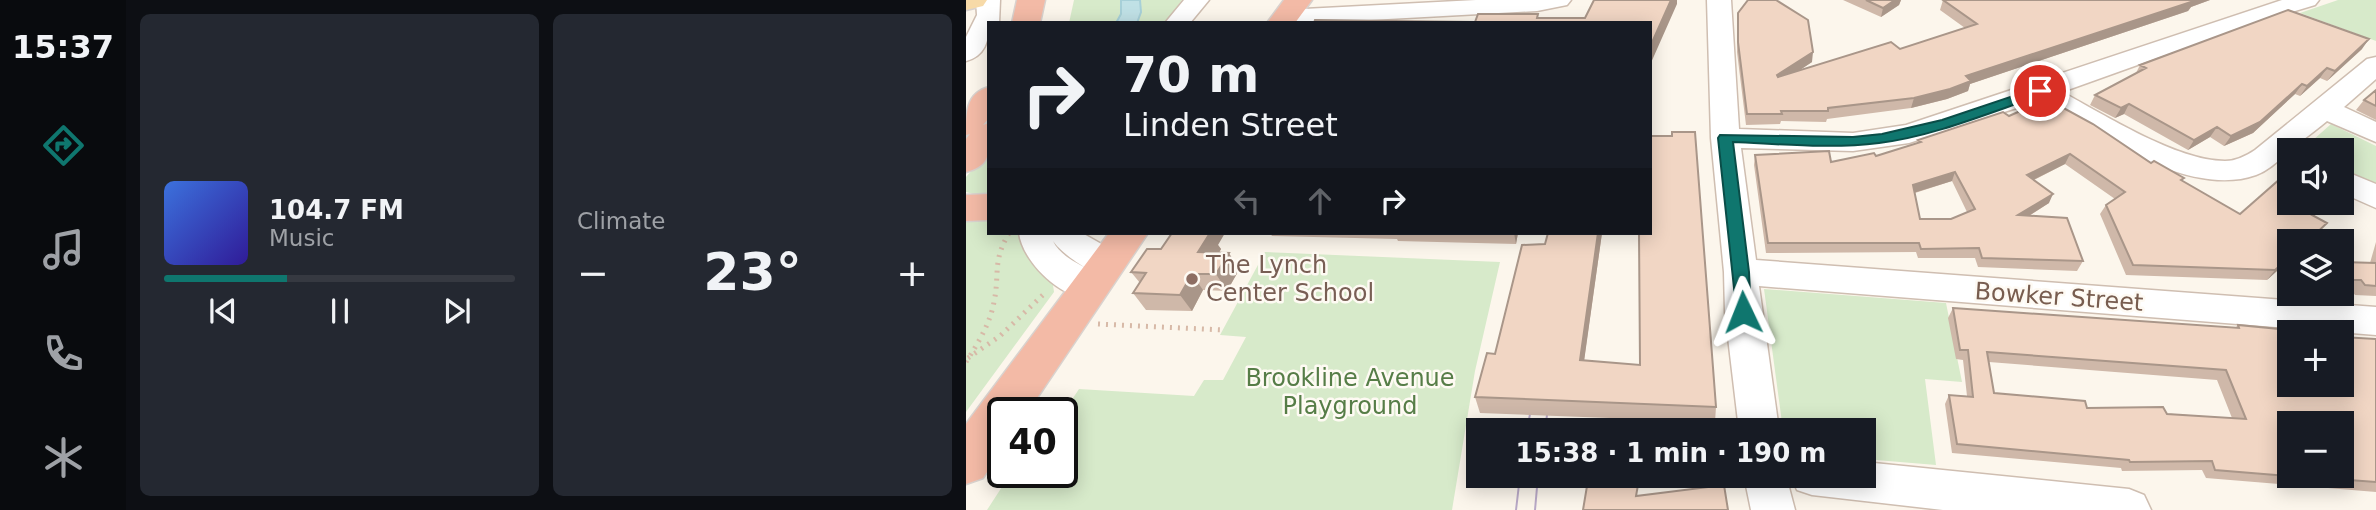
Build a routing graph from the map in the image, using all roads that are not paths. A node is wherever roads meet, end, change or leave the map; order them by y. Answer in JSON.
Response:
{"nodes":[{"id":1,"x":973,"y":0,"type":"edge"},
{"id":2,"x":988,"y":0,"type":"edge"},
{"id":3,"x":1031,"y":0,"type":"edge"},
{"id":4,"x":1198,"y":0,"type":"edge"},
{"id":5,"x":1719,"y":0,"type":"edge"},
{"id":6,"x":1555,"y":1,"type":"edge"},
{"id":7,"x":966,"y":2,"type":"edge"},
{"id":8,"x":1436,"y":5,"type":"edge"},
{"id":9,"x":2309,"y":10,"type":"edge"},
{"id":10,"x":1288,"y":13,"type":"edge"},
{"id":11,"x":1361,"y":18,"type":"edge"},
{"id":12,"x":1026,"y":21,"type":"edge"},
{"id":13,"x":1179,"y":21,"type":"edge"},
{"id":14,"x":1565,"y":21,"type":"edge"},
{"id":15,"x":966,"y":53,"type":"edge"},
{"id":16,"x":2376,"y":65,"type":"edge"},
{"id":17,"x":2040,"y":91,"type":"junction"},
{"id":18,"x":987,"y":99,"type":"edge"},
{"id":19,"x":2325,"y":109,"type":"junction"},
{"id":20,"x":966,"y":125,"type":"edge"},
{"id":21,"x":2376,"y":134,"type":"edge"},
{"id":22,"x":987,"y":136,"type":"edge"},
{"id":23,"x":1725,"y":138,"type":"junction"},
{"id":24,"x":2296,"y":138,"type":"edge"},
{"id":25,"x":2277,"y":154,"type":"edge"},
{"id":26,"x":966,"y":161,"type":"edge"},
{"id":27,"x":2354,"y":186,"type":"edge"},
{"id":28,"x":2376,"y":197,"type":"edge"},
{"id":29,"x":987,"y":207,"type":"edge"},
{"id":30,"x":966,"y":208,"type":"edge"},
{"id":31,"x":1035,"y":235,"type":"edge"},
{"id":32,"x":1066,"y":235,"type":"edge"},
{"id":33,"x":1741,"y":272,"type":"junction"},
{"id":34,"x":1089,"y":278,"type":"edge"},
{"id":35,"x":2376,"y":321,"type":"edge"},
{"id":36,"x":1757,"y":418,"type":"edge"},
{"id":37,"x":966,"y":462,"type":"edge"},
{"id":38,"x":1876,"y":483,"type":"edge"},
{"id":39,"x":1768,"y":488,"type":"edge"},
{"id":40,"x":1773,"y":510,"type":"edge"},
{"id":41,"x":2130,"y":510,"type":"edge"}],
"edges":[{"from":1,"to":7,"type":"main road"},
{"from":2,"to":15,"type":"street"},
{"from":3,"to":12,"type":"highway"},
{"from":4,"to":13,"type":"street"},
{"from":5,"to":23,"type":"street"},
{"from":6,"to":8,"type":"street"},
{"from":6,"to":14,"type":"street"},
{"from":8,"to":11,"type":"street"},
{"from":9,"to":17,"type":"street"},
{"from":10,"to":11,"type":"street"},
{"from":16,"to":19,"type":"street"},
{"from":17,"to":23,"type":"street"},
{"from":17,"to":25,"type":"street"},
{"from":18,"to":20,"type":"highway"},
{"from":19,"to":21,"type":"street"},
{"from":19,"to":24,"type":"street"},
{"from":22,"to":26,"type":"highway"},
{"from":23,"to":33,"type":"street"},
{"from":27,"to":28,"type":"street"},
{"from":29,"to":30,"type":"highway"},
{"from":31,"to":34,"type":"street"},
{"from":32,"to":34,"type":"street"},
{"from":33,"to":35,"type":"street","name":"Bowker Street"},
{"from":33,"to":36,"type":"street"},
{"from":34,"to":37,"type":"highway"},
{"from":38,"to":41,"type":"street"},
{"from":39,"to":40,"type":"street"}]}
